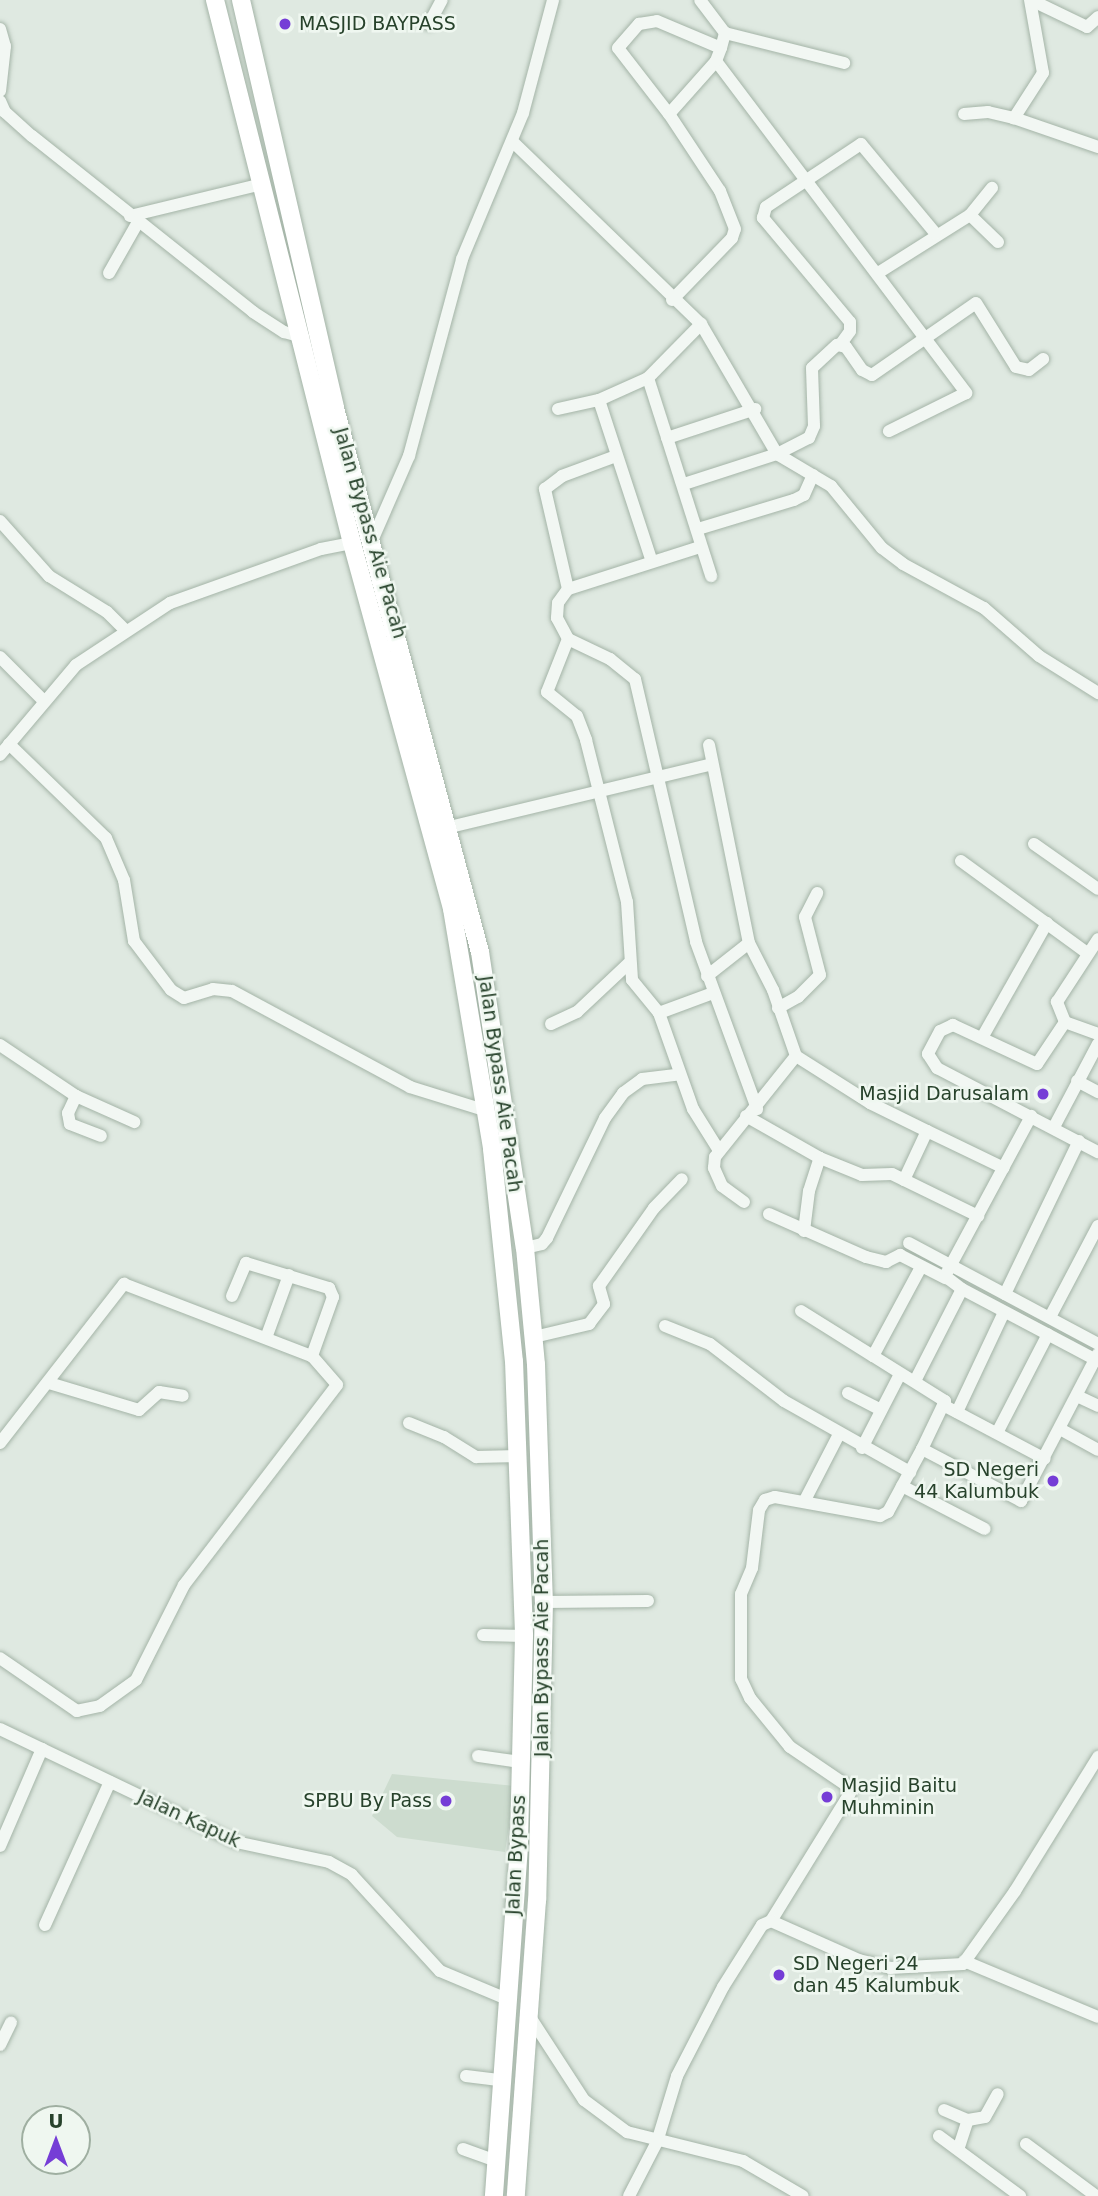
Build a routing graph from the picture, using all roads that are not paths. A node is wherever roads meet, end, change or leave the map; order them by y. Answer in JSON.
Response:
{"nodes":[{"id":1,"x":215,"y":0,"type":"edge"},
{"id":2,"x":241,"y":0,"type":"edge"},
{"id":3,"x":442,"y":0,"type":"edge"},
{"id":4,"x":553,"y":0,"type":"edge"},
{"id":5,"x":700,"y":0,"type":"edge"},
{"id":6,"x":1031,"y":0,"type":"edge"},
{"id":7,"x":1098,"y":17,"type":"edge"},
{"id":8,"x":429,"y":24,"type":"dead end"},
{"id":9,"x":0,"y":29,"type":"edge"},
{"id":10,"x":724,"y":33,"type":"junction"},
{"id":11,"x":721,"y":48,"type":"junction"},
{"id":12,"x":716,"y":61,"type":"junction"},
{"id":13,"x":844,"y":63,"type":"dead end"},
{"id":14,"x":0,"y":91,"type":"edge"},
{"id":15,"x":0,"y":101,"type":"edge"},
{"id":16,"x":669,"y":114,"type":"junction"},
{"id":17,"x":964,"y":114,"type":"dead end"},
{"id":18,"x":1014,"y":118,"type":"junction"},
{"id":19,"x":512,"y":141,"type":"junction"},
{"id":20,"x":1098,"y":147,"type":"edge"},
{"id":21,"x":807,"y":178,"type":"junction"},
{"id":22,"x":262,"y":184,"type":"junction"},
{"id":23,"x":992,"y":188,"type":"dead end"},
{"id":24,"x":970,"y":215,"type":"junction"},
{"id":25,"x":134,"y":219,"type":"junction"},
{"id":26,"x":936,"y":234,"type":"junction"},
{"id":27,"x":998,"y":242,"type":"dead end"},
{"id":28,"x":109,"y":273,"type":"dead end"},
{"id":29,"x":878,"y":273,"type":"junction"},
{"id":30,"x":672,"y":300,"type":"junction"},
{"id":31,"x":701,"y":324,"type":"junction"},
{"id":32,"x":303,"y":337,"type":"junction"},
{"id":33,"x":925,"y":337,"type":"junction"},
{"id":34,"x":840,"y":345,"type":"junction"},
{"id":35,"x":1043,"y":359,"type":"dead end"},
{"id":36,"x":648,"y":378,"type":"junction"},
{"id":37,"x":599,"y":400,"type":"junction"},
{"id":38,"x":558,"y":409,"type":"dead end"},
{"id":39,"x":755,"y":409,"type":"junction"},
{"id":40,"x":889,"y":431,"type":"dead end"},
{"id":41,"x":667,"y":438,"type":"junction"},
{"id":42,"x":777,"y":454,"type":"junction"},
{"id":43,"x":616,"y":456,"type":"junction"},
{"id":44,"x":813,"y":475,"type":"junction"},
{"id":45,"x":684,"y":484,"type":"junction"},
{"id":46,"x":0,"y":522,"type":"edge"},
{"id":47,"x":698,"y":529,"type":"junction"},
{"id":48,"x":352,"y":543,"type":"junction"},
{"id":49,"x":371,"y":544,"type":"junction"},
{"id":50,"x":701,"y":547,"type":"junction"},
{"id":51,"x":651,"y":559,"type":"junction"},
{"id":52,"x":711,"y":576,"type":"dead end"},
{"id":53,"x":568,"y":589,"type":"junction"},
{"id":54,"x":126,"y":631,"type":"junction"},
{"id":55,"x":568,"y":639,"type":"junction"},
{"id":56,"x":0,"y":657,"type":"edge"},
{"id":57,"x":1098,"y":693,"type":"edge"},
{"id":58,"x":43,"y":700,"type":"junction"},
{"id":59,"x":9,"y":744,"type":"junction"},
{"id":60,"x":709,"y":744,"type":"dead end"},
{"id":61,"x":0,"y":755,"type":"edge"},
{"id":62,"x":712,"y":764,"type":"junction"},
{"id":63,"x":659,"y":778,"type":"junction"},
{"id":64,"x":601,"y":791,"type":"junction"},
{"id":65,"x":450,"y":827,"type":"junction"},
{"id":66,"x":1034,"y":844,"type":"dead end"},
{"id":67,"x":961,"y":860,"type":"dead end"},
{"id":68,"x":1098,"y":889,"type":"edge"},
{"id":69,"x":817,"y":893,"type":"dead end"},
{"id":70,"x":1047,"y":923,"type":"junction"},
{"id":71,"x":1098,"y":939,"type":"edge"},
{"id":72,"x":749,"y":943,"type":"junction"},
{"id":73,"x":1086,"y":953,"type":"junction"},
{"id":74,"x":629,"y":963,"type":"junction"},
{"id":75,"x":708,"y":976,"type":"junction"},
{"id":76,"x":713,"y":993,"type":"junction"},
{"id":77,"x":778,"y":1008,"type":"junction"},
{"id":78,"x":659,"y":1013,"type":"junction"},
{"id":79,"x":1065,"y":1022,"type":"junction"},
{"id":80,"x":551,"y":1024,"type":"dead end"},
{"id":81,"x":1098,"y":1034,"type":"edge"},
{"id":82,"x":983,"y":1036,"type":"junction"},
{"id":83,"x":1098,"y":1044,"type":"edge"},
{"id":84,"x":0,"y":1045,"type":"edge"},
{"id":85,"x":796,"y":1056,"type":"junction"},
{"id":86,"x":680,"y":1074,"type":"junction"},
{"id":87,"x":1077,"y":1081,"type":"junction"},
{"id":88,"x":1098,"y":1093,"type":"edge"},
{"id":89,"x":76,"y":1096,"type":"junction"},
{"id":90,"x":487,"y":1111,"type":"junction"},
{"id":91,"x":751,"y":1112,"type":"junction"},
{"id":92,"x":1031,"y":1116,"type":"junction"},
{"id":93,"x":134,"y":1122,"type":"dead end"},
{"id":94,"x":1054,"y":1126,"type":"junction"},
{"id":95,"x":927,"y":1131,"type":"junction"},
{"id":96,"x":101,"y":1136,"type":"dead end"},
{"id":97,"x":1079,"y":1141,"type":"junction"},
{"id":98,"x":718,"y":1149,"type":"junction"},
{"id":99,"x":1098,"y":1152,"type":"edge"},
{"id":100,"x":820,"y":1157,"type":"junction"},
{"id":101,"x":1004,"y":1168,"type":"junction"},
{"id":102,"x":682,"y":1179,"type":"dead end"},
{"id":103,"x":904,"y":1180,"type":"junction"},
{"id":104,"x":744,"y":1202,"type":"dead end"},
{"id":105,"x":769,"y":1214,"type":"dead end"},
{"id":106,"x":978,"y":1216,"type":"junction"},
{"id":107,"x":1098,"y":1226,"type":"edge"},
{"id":108,"x":804,"y":1231,"type":"junction"},
{"id":109,"x":909,"y":1243,"type":"dead end"},
{"id":110,"x":525,"y":1248,"type":"junction"},
{"id":111,"x":921,"y":1267,"type":"junction"},
{"id":112,"x":948,"y":1272,"type":"junction"},
{"id":113,"x":289,"y":1275,"type":"junction"},
{"id":114,"x":962,"y":1289,"type":"junction"},
{"id":115,"x":1005,"y":1294,"type":"junction"},
{"id":116,"x":232,"y":1296,"type":"dead end"},
{"id":117,"x":801,"y":1311,"type":"dead end"},
{"id":118,"x":1004,"y":1312,"type":"junction"},
{"id":119,"x":1050,"y":1317,"type":"junction"},
{"id":120,"x":665,"y":1326,"type":"dead end"},
{"id":121,"x":1048,"y":1335,"type":"junction"},
{"id":122,"x":534,"y":1337,"type":"junction"},
{"id":123,"x":267,"y":1338,"type":"junction"},
{"id":124,"x":1098,"y":1344,"type":"edge"},
{"id":125,"x":512,"y":1347,"type":"junction"},
{"id":126,"x":312,"y":1356,"type":"junction"},
{"id":127,"x":873,"y":1356,"type":"junction"},
{"id":128,"x":1097,"y":1358,"type":"edge"},
{"id":129,"x":900,"y":1374,"type":"junction"},
{"id":130,"x":915,"y":1381,"type":"junction"},
{"id":131,"x":49,"y":1383,"type":"junction"},
{"id":132,"x":848,"y":1393,"type":"dead end"},
{"id":133,"x":183,"y":1396,"type":"dead end"},
{"id":134,"x":1077,"y":1396,"type":"junction"},
{"id":135,"x":943,"y":1405,"type":"junction"},
{"id":136,"x":1098,"y":1406,"type":"edge"},
{"id":137,"x":881,"y":1410,"type":"junction"},
{"id":138,"x":957,"y":1412,"type":"junction"},
{"id":139,"x":409,"y":1423,"type":"dead end"},
{"id":140,"x":1060,"y":1429,"type":"junction"},
{"id":141,"x":997,"y":1433,"type":"junction"},
{"id":142,"x":2,"y":1434,"type":"edge"},
{"id":143,"x":838,"y":1436,"type":"junction"},
{"id":144,"x":862,"y":1448,"type":"junction"},
{"id":145,"x":922,"y":1449,"type":"junction"},
{"id":146,"x":1098,"y":1450,"type":"edge"},
{"id":147,"x":519,"y":1456,"type":"junction"},
{"id":148,"x":1045,"y":1459,"type":"junction"},
{"id":149,"x":910,"y":1472,"type":"junction"},
{"id":150,"x":902,"y":1486,"type":"junction"},
{"id":151,"x":804,"y":1502,"type":"junction"},
{"id":152,"x":985,"y":1529,"type":"dead end"},
{"id":153,"x":648,"y":1601,"type":"dead end"},
{"id":154,"x":544,"y":1602,"type":"junction"},
{"id":155,"x":483,"y":1635,"type":"dead end"},
{"id":156,"x":524,"y":1636,"type":"junction"},
{"id":157,"x":0,"y":1658,"type":"edge"},
{"id":158,"x":0,"y":1729,"type":"edge"},
{"id":159,"x":42,"y":1749,"type":"junction"},
{"id":160,"x":478,"y":1756,"type":"dead end"},
{"id":161,"x":1098,"y":1757,"type":"edge"},
{"id":162,"x":520,"y":1762,"type":"junction"},
{"id":163,"x":110,"y":1782,"type":"junction"},
{"id":164,"x":1,"y":1840,"type":"edge"},
{"id":165,"x":771,"y":1921,"type":"junction"},
{"id":166,"x":45,"y":1925,"type":"dead end"},
{"id":167,"x":964,"y":1961,"type":"junction"},
{"id":168,"x":507,"y":1998,"type":"junction"},
{"id":169,"x":529,"y":2013,"type":"junction"},
{"id":170,"x":1098,"y":2017,"type":"edge"},
{"id":171,"x":12,"y":2022,"type":"dead end"},
{"id":172,"x":0,"y":2046,"type":"edge"},
{"id":173,"x":466,"y":2076,"type":"dead end"},
{"id":174,"x":501,"y":2080,"type":"junction"},
{"id":175,"x":998,"y":2094,"type":"dead end"},
{"id":176,"x":944,"y":2110,"type":"dead end"},
{"id":177,"x":968,"y":2120,"type":"junction"},
{"id":178,"x":939,"y":2136,"type":"dead end"},
{"id":179,"x":657,"y":2142,"type":"junction"},
{"id":180,"x":1026,"y":2144,"type":"dead end"},
{"id":181,"x":959,"y":2147,"type":"junction"},
{"id":182,"x":463,"y":2149,"type":"dead end"},
{"id":183,"x":496,"y":2161,"type":"junction"},
{"id":184,"x":494,"y":2196,"type":"edge"},
{"id":185,"x":516,"y":2196,"type":"edge"},
{"id":186,"x":629,"y":2196,"type":"edge"},
{"id":187,"x":803,"y":2196,"type":"edge"},
{"id":188,"x":1020,"y":2196,"type":"edge"},
{"id":189,"x":1096,"y":2196,"type":"edge"}],
"edges":[{"from":1,"to":22,"type":"highway","name":"Jalan Bypass"},
{"from":2,"to":49,"type":"highway","name":"Jalan Bypass Aie Pacah"},
{"from":3,"to":8,"type":"street"},
{"from":4,"to":19,"type":"street"},
{"from":5,"to":10,"type":"street"},
{"from":6,"to":7,"type":"street"},
{"from":6,"to":18,"type":"street"},
{"from":9,"to":14,"type":"street"},
{"from":10,"to":11,"type":"street"},
{"from":10,"to":13,"type":"street"},
{"from":11,"to":12,"type":"street"},
{"from":11,"to":16,"type":"street"},
{"from":12,"to":16,"type":"street"},
{"from":12,"to":21,"type":"street"},
{"from":15,"to":25,"type":"street"},
{"from":16,"to":30,"type":"street"},
{"from":17,"to":18,"type":"street"},
{"from":18,"to":20,"type":"street"},
{"from":19,"to":30,"type":"street"},
{"from":19,"to":49,"type":"street"},
{"from":21,"to":26,"type":"street"},
{"from":21,"to":29,"type":"street"},
{"from":21,"to":34,"type":"street"},
{"from":22,"to":25,"type":"street"},
{"from":22,"to":32,"type":"highway","name":"Jalan Bypass"},
{"from":23,"to":24,"type":"street"},
{"from":24,"to":26,"type":"street"},
{"from":24,"to":27,"type":"street"},
{"from":25,"to":28,"type":"street"},
{"from":25,"to":32,"type":"street"},
{"from":26,"to":29,"type":"street"},
{"from":29,"to":33,"type":"street"},
{"from":30,"to":31,"type":"street"},
{"from":31,"to":36,"type":"street"},
{"from":31,"to":39,"type":"street"},
{"from":32,"to":48,"type":"highway","name":"Jalan Bypass"},
{"from":33,"to":34,"type":"street"},
{"from":33,"to":35,"type":"street"},
{"from":33,"to":40,"type":"street"},
{"from":34,"to":42,"type":"street"},
{"from":36,"to":37,"type":"street"},
{"from":36,"to":41,"type":"street"},
{"from":37,"to":38,"type":"street"},
{"from":37,"to":43,"type":"street"},
{"from":39,"to":41,"type":"street"},
{"from":39,"to":42,"type":"street"},
{"from":41,"to":45,"type":"street"},
{"from":42,"to":44,"type":"street"},
{"from":42,"to":45,"type":"street"},
{"from":43,"to":51,"type":"street"},
{"from":43,"to":53,"type":"street"},
{"from":44,"to":47,"type":"street"},
{"from":44,"to":57,"type":"street"},
{"from":45,"to":47,"type":"street"},
{"from":46,"to":54,"type":"street"},
{"from":47,"to":50,"type":"street"},
{"from":48,"to":54,"type":"street"},
{"from":48,"to":90,"type":"highway","name":"Jalan Bypass"},
{"from":49,"to":65,"type":"highway","name":"Jalan Bypass Aie Pacah"},
{"from":50,"to":51,"type":"street"},
{"from":50,"to":52,"type":"street"},
{"from":51,"to":53,"type":"street"},
{"from":53,"to":55,"type":"street"},
{"from":54,"to":58,"type":"street"},
{"from":55,"to":63,"type":"street"},
{"from":55,"to":64,"type":"street"},
{"from":56,"to":58,"type":"street"},
{"from":58,"to":59,"type":"street"},
{"from":59,"to":61,"type":"street"},
{"from":59,"to":90,"type":"street"},
{"from":60,"to":62,"type":"street"},
{"from":62,"to":63,"type":"street"},
{"from":62,"to":72,"type":"street"},
{"from":63,"to":64,"type":"street"},
{"from":63,"to":75,"type":"street"},
{"from":64,"to":65,"type":"street"},
{"from":64,"to":74,"type":"street"},
{"from":65,"to":110,"type":"highway","name":"Jalan Bypass Aie Pacah"},
{"from":66,"to":68,"type":"street"},
{"from":67,"to":70,"type":"street"},
{"from":69,"to":77,"type":"street"},
{"from":70,"to":73,"type":"street"},
{"from":70,"to":82,"type":"street"},
{"from":71,"to":73,"type":"street"},
{"from":72,"to":75,"type":"street"},
{"from":72,"to":77,"type":"street"},
{"from":73,"to":79,"type":"street"},
{"from":74,"to":78,"type":"street"},
{"from":74,"to":80,"type":"street"},
{"from":75,"to":76,"type":"street"},
{"from":76,"to":78,"type":"street"},
{"from":76,"to":91,"type":"street"},
{"from":77,"to":85,"type":"street"},
{"from":78,"to":86,"type":"street"},
{"from":79,"to":81,"type":"street"},
{"from":79,"to":82,"type":"street"},
{"from":82,"to":92,"type":"street"},
{"from":83,"to":87,"type":"street"},
{"from":84,"to":89,"type":"street"},
{"from":85,"to":91,"type":"street"},
{"from":85,"to":95,"type":"street"},
{"from":86,"to":98,"type":"street"},
{"from":86,"to":110,"type":"street"},
{"from":87,"to":88,"type":"street"},
{"from":87,"to":94,"type":"street"},
{"from":89,"to":93,"type":"street"},
{"from":89,"to":96,"type":"street"},
{"from":90,"to":125,"type":"highway","name":"Jalan Bypass"},
{"from":91,"to":98,"type":"street"},
{"from":91,"to":100,"type":"street"},
{"from":92,"to":94,"type":"street"},
{"from":92,"to":101,"type":"street"},
{"from":94,"to":97,"type":"street"},
{"from":95,"to":101,"type":"street"},
{"from":95,"to":103,"type":"street"},
{"from":97,"to":99,"type":"street"},
{"from":97,"to":115,"type":"street"},
{"from":98,"to":104,"type":"street"},
{"from":100,"to":103,"type":"street"},
{"from":100,"to":108,"type":"street"},
{"from":101,"to":106,"type":"street"},
{"from":102,"to":122,"type":"street"},
{"from":103,"to":106,"type":"street"},
{"from":105,"to":108,"type":"street"},
{"from":106,"to":112,"type":"street"},
{"from":107,"to":119,"type":"street"},
{"from":108,"to":111,"type":"street"},
{"from":109,"to":112,"type":"street"},
{"from":110,"to":122,"type":"highway","name":"Jalan Bypass Aie Pacah"},
{"from":111,"to":112,"type":"street"},
{"from":111,"to":127,"type":"street"},
{"from":112,"to":114,"type":"street"},
{"from":112,"to":115,"type":"street"},
{"from":113,"to":116,"type":"street"},
{"from":113,"to":123,"type":"street"},
{"from":113,"to":126,"type":"street"},
{"from":114,"to":118,"type":"street"},
{"from":114,"to":130,"type":"street"},
{"from":115,"to":119,"type":"street"},
{"from":117,"to":127,"type":"street"},
{"from":118,"to":121,"type":"street"},
{"from":118,"to":138,"type":"street"},
{"from":119,"to":124,"type":"street"},
{"from":120,"to":143,"type":"street"},
{"from":121,"to":128,"type":"street"},
{"from":121,"to":141,"type":"street"},
{"from":122,"to":125,"type":"highway"},
{"from":122,"to":154,"type":"highway","name":"Jalan Bypass Aie Pacah"},
{"from":123,"to":126,"type":"street"},
{"from":123,"to":131,"type":"street"},
{"from":125,"to":147,"type":"highway","name":"Jalan Bypass"},
{"from":126,"to":157,"type":"street"},
{"from":127,"to":129,"type":"street"},
{"from":128,"to":134,"type":"street"},
{"from":129,"to":130,"type":"street"},
{"from":129,"to":137,"type":"street"},
{"from":130,"to":135,"type":"street"},
{"from":131,"to":133,"type":"street"},
{"from":131,"to":142,"type":"street"},
{"from":132,"to":137,"type":"street"},
{"from":134,"to":136,"type":"street"},
{"from":134,"to":140,"type":"street"},
{"from":135,"to":138,"type":"street"},
{"from":135,"to":145,"type":"street"},
{"from":137,"to":144,"type":"street"},
{"from":138,"to":141,"type":"street"},
{"from":139,"to":147,"type":"street"},
{"from":140,"to":146,"type":"street"},
{"from":140,"to":148,"type":"street"},
{"from":141,"to":148,"type":"street"},
{"from":143,"to":144,"type":"street"},
{"from":143,"to":151,"type":"street"},
{"from":144,"to":149,"type":"street"},
{"from":145,"to":148,"type":"street"},
{"from":145,"to":149,"type":"street"},
{"from":147,"to":156,"type":"highway","name":"Jalan Bypass"},
{"from":149,"to":150,"type":"street"},
{"from":150,"to":151,"type":"street"},
{"from":150,"to":152,"type":"street"},
{"from":151,"to":165,"type":"street"},
{"from":153,"to":154,"type":"street"},
{"from":154,"to":169,"type":"highway","name":"Jalan Bypass Aie Pacah"},
{"from":155,"to":156,"type":"street"},
{"from":156,"to":162,"type":"highway","name":"Jalan Bypass"},
{"from":158,"to":159,"type":"street","name":"Jalan Kapuk"},
{"from":159,"to":163,"type":"street","name":"Jalan Kapuk"},
{"from":159,"to":164,"type":"street"},
{"from":160,"to":162,"type":"street"},
{"from":161,"to":167,"type":"street"},
{"from":162,"to":168,"type":"highway","name":"Jalan Bypass"},
{"from":163,"to":166,"type":"street"},
{"from":163,"to":168,"type":"street","name":"Jalan Kapuk"},
{"from":165,"to":167,"type":"street"},
{"from":165,"to":179,"type":"street"},
{"from":167,"to":170,"type":"street"},
{"from":168,"to":174,"type":"highway","name":"Jalan Bypass"},
{"from":169,"to":179,"type":"street"},
{"from":169,"to":185,"type":"highway","name":"Jalan Bypass Aie Pacah"},
{"from":171,"to":172,"type":"street"},
{"from":173,"to":174,"type":"street"},
{"from":174,"to":183,"type":"highway","name":"Jalan Bypass"},
{"from":175,"to":177,"type":"street"},
{"from":176,"to":177,"type":"street"},
{"from":177,"to":181,"type":"street"},
{"from":178,"to":181,"type":"street"},
{"from":179,"to":186,"type":"street"},
{"from":179,"to":187,"type":"street"},
{"from":180,"to":189,"type":"street"},
{"from":181,"to":188,"type":"street"},
{"from":182,"to":183,"type":"street"},
{"from":183,"to":184,"type":"highway","name":"Jalan Bypass"}]}
